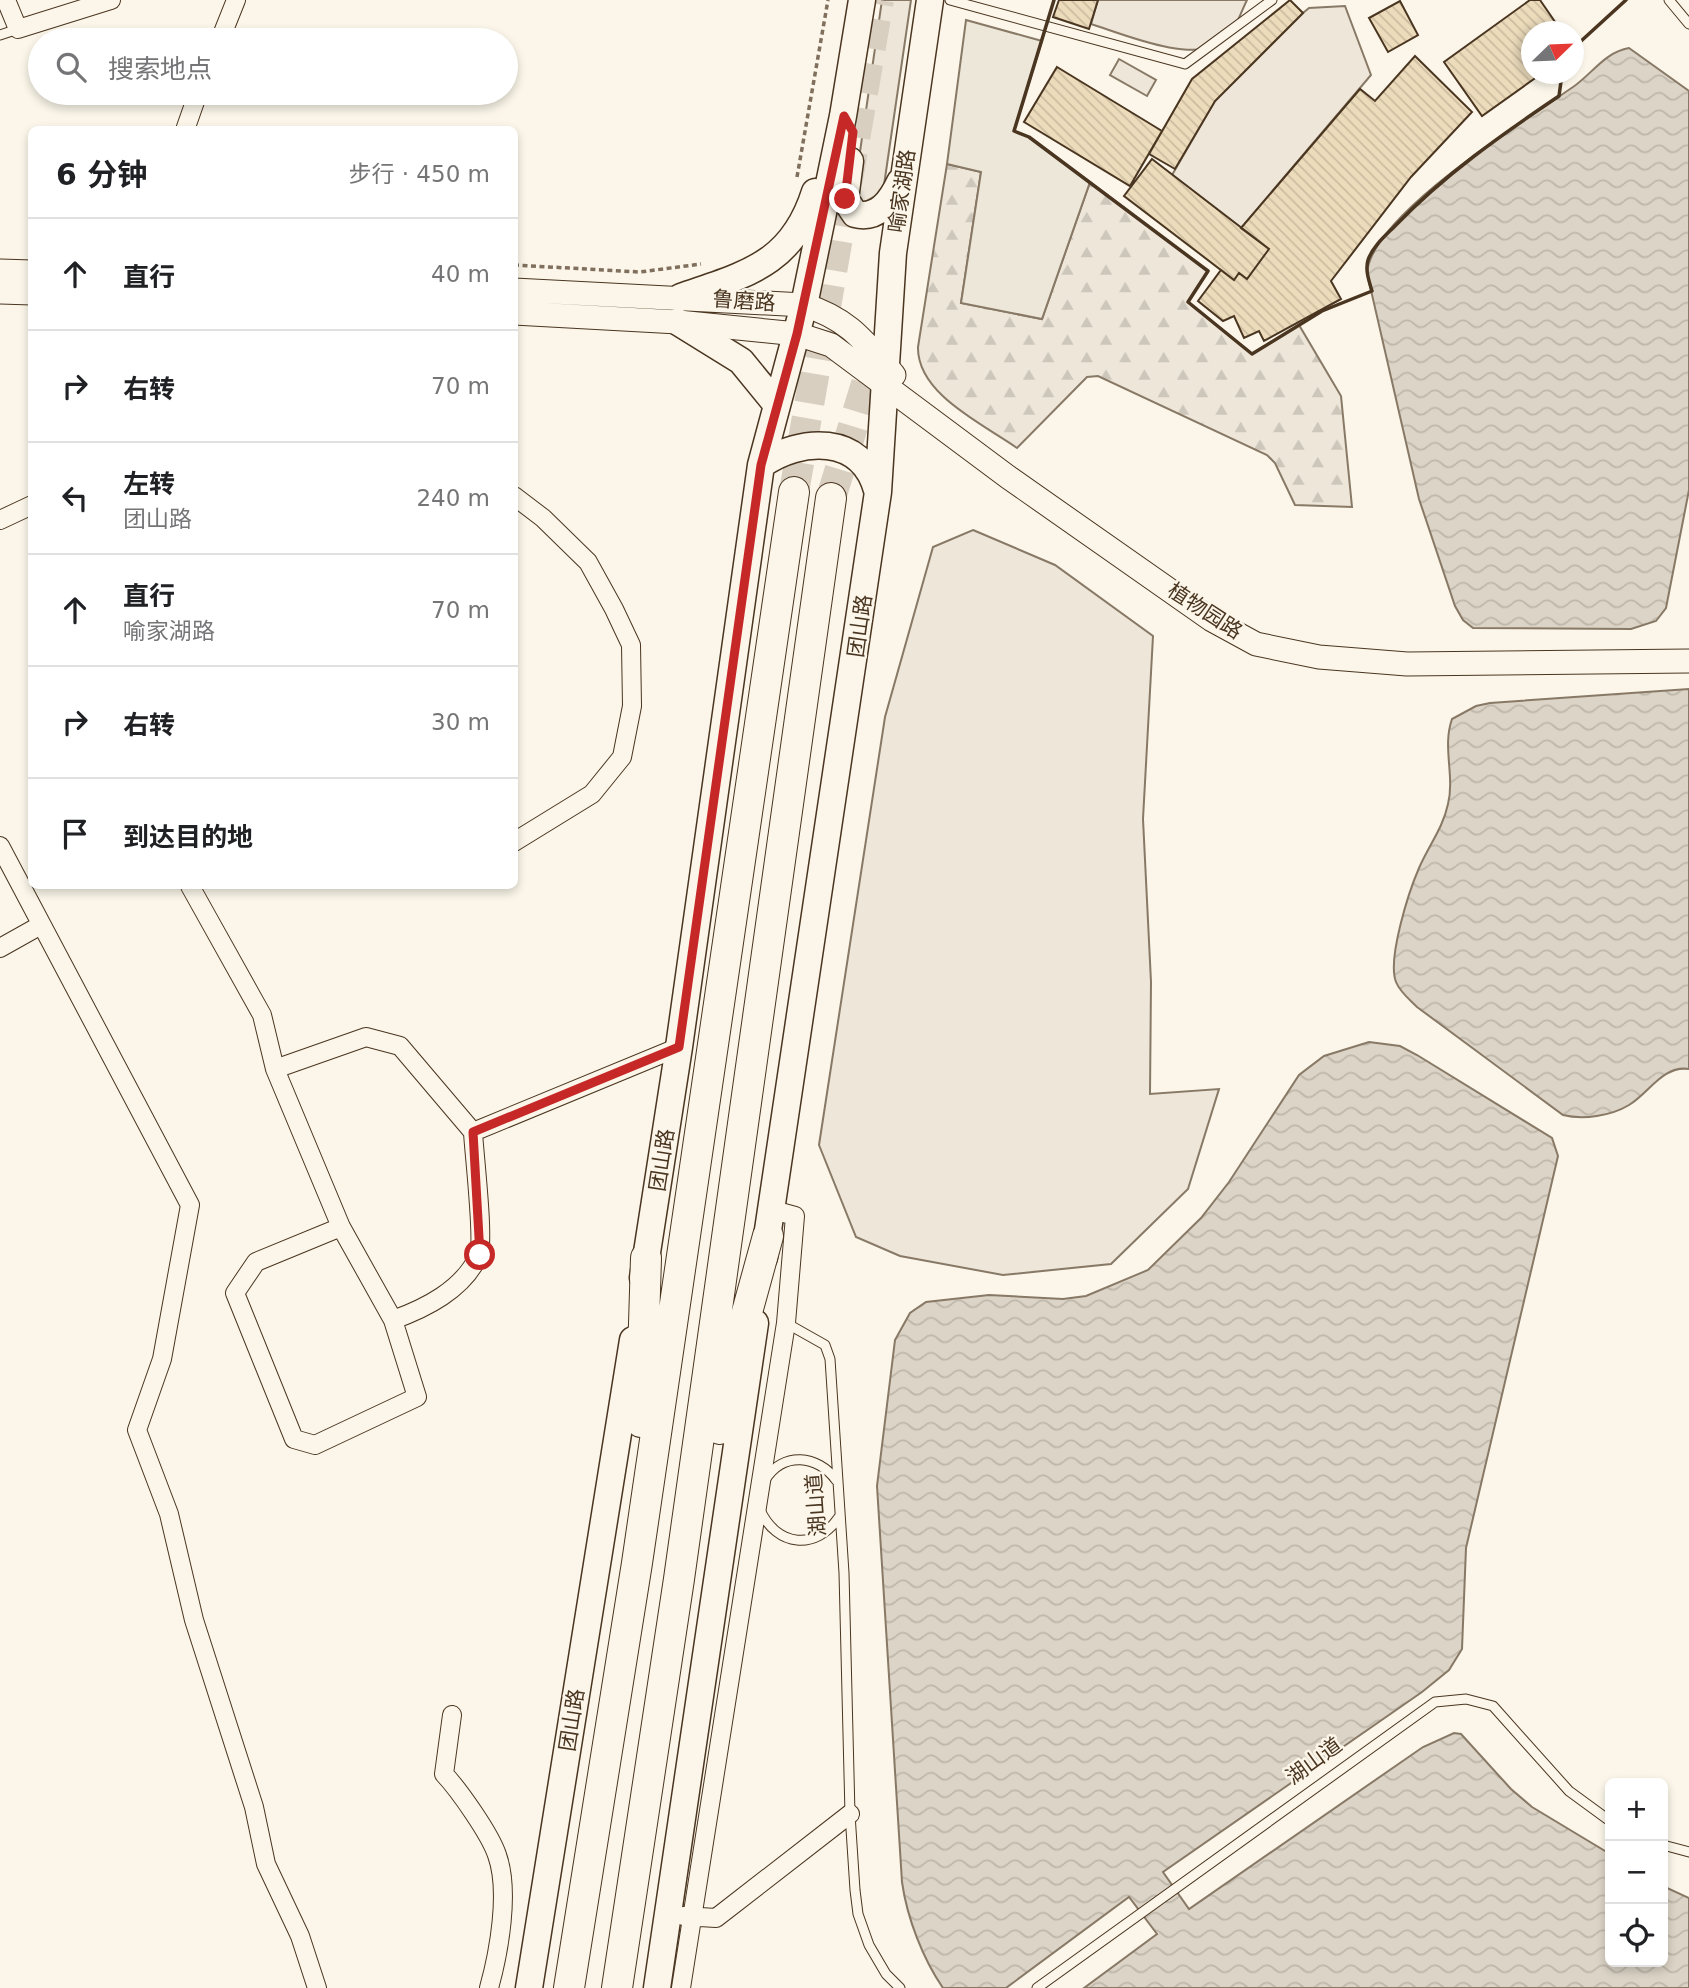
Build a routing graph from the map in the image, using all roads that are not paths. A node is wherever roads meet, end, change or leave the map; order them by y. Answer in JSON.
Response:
{"nodes":[{"id":1,"x":6,"y":0,"type":"edge"},
{"id":2,"x":111,"y":0,"type":"edge"},
{"id":3,"x":236,"y":0,"type":"edge"},
{"id":4,"x":862,"y":0,"type":"edge"},
{"id":5,"x":930,"y":0,"type":"edge"},
{"id":6,"x":950,"y":0,"type":"edge"},
{"id":7,"x":1272,"y":0,"type":"edge"},
{"id":8,"x":1669,"y":0,"type":"edge"},
{"id":9,"x":1689,"y":24,"type":"edge"},
{"id":10,"x":225,"y":28,"type":"edge"},
{"id":11,"x":18,"y":29,"type":"junction"},
{"id":12,"x":0,"y":36,"type":"edge"},
{"id":13,"x":194,"y":105,"type":"edge"},
{"id":14,"x":844,"y":116,"type":"junction"},
{"id":15,"x":186,"y":126,"type":"edge"},
{"id":16,"x":904,"y":170,"type":"junction"},
{"id":17,"x":0,"y":271,"type":"edge"},
{"id":18,"x":28,"y":272,"type":"edge"},
{"id":19,"x":518,"y":290,"type":"edge"},
{"id":20,"x":0,"y":292,"type":"edge"},
{"id":21,"x":28,"y":293,"type":"edge"},
{"id":22,"x":804,"y":305,"type":"junction"},
{"id":23,"x":680,"y":310,"type":"junction"},
{"id":24,"x":518,"y":313,"type":"edge"},
{"id":25,"x":797,"y":334,"type":"junction"},
{"id":26,"x":885,"y":375,"type":"junction"},
{"id":27,"x":777,"y":405,"type":"junction"},
{"id":28,"x":761,"y":465,"type":"junction"},
{"id":29,"x":794,"y":492,"type":"tunnel mouth"},
{"id":30,"x":878,"y":492,"type":"junction"},
{"id":31,"x":831,"y":498,"type":"tunnel mouth"},
{"id":32,"x":518,"y":499,"type":"edge"},
{"id":33,"x":28,"y":507,"type":"edge"},
{"id":34,"x":0,"y":520,"type":"edge"},
{"id":35,"x":1689,"y":662,"type":"edge"},
{"id":36,"x":518,"y":840,"type":"edge"},
{"id":37,"x":0,"y":846,"type":"edge"},
{"id":38,"x":192,"y":889,"type":"edge"},
{"id":39,"x":41,"y":925,"type":"junction"},
{"id":40,"x":0,"y":948,"type":"edge"},
{"id":41,"x":679,"y":1047,"type":"junction"},
{"id":42,"x":275,"y":1069,"type":"junction"},
{"id":43,"x":473,"y":1132,"type":"junction"},
{"id":44,"x":770,"y":1223,"type":"junction"},
{"id":45,"x":341,"y":1227,"type":"junction"},
{"id":46,"x":646,"y":1258,"type":"junction"},
{"id":47,"x":393,"y":1320,"type":"junction"},
{"id":48,"x":786,"y":1323,"type":"junction"},
{"id":49,"x":838,"y":1482,"type":"junction"},
{"id":50,"x":763,"y":1484,"type":"junction"},
{"id":51,"x":759,"y":1509,"type":"junction"},
{"id":52,"x":839,"y":1517,"type":"junction"},
{"id":53,"x":637,"y":1563,"type":"junction"},
{"id":54,"x":679,"y":1579,"type":"junction"},
{"id":55,"x":452,"y":1715,"type":"dead end"},
{"id":56,"x":850,"y":1814,"type":"junction"},
{"id":57,"x":1605,"y":1817,"type":"edge"},
{"id":58,"x":1668,"y":1846,"type":"edge"},
{"id":59,"x":1689,"y":1852,"type":"edge"},
{"id":60,"x":681,"y":1916,"type":"junction"},
{"id":61,"x":317,"y":1988,"type":"edge"},
{"id":62,"x":489,"y":1988,"type":"edge"},
{"id":63,"x":529,"y":1988,"type":"edge"},
{"id":64,"x":569,"y":1988,"type":"edge"},
{"id":65,"x":617,"y":1988,"type":"edge"},
{"id":66,"x":657,"y":1988,"type":"edge"},
{"id":67,"x":681,"y":1988,"type":"edge"},
{"id":68,"x":900,"y":1988,"type":"edge"},
{"id":69,"x":1037,"y":1988,"type":"edge"}],
"edges":[{"from":1,"to":11,"type":"street"},
{"from":2,"to":11,"type":"street"},
{"from":3,"to":10,"type":"street"},
{"from":4,"to":14,"type":"main road"},
{"from":5,"to":16,"type":"main road","name":"喻家湖路"},
{"from":6,"to":7,"type":"lane"},
{"from":8,"to":9,"type":"lane"},
{"from":11,"to":12,"type":"lane"},
{"from":13,"to":15,"type":"street"},
{"from":14,"to":16,"type":"main road"},
{"from":14,"to":22,"type":"main road"},
{"from":14,"to":23,"type":"main road"},
{"from":16,"to":26,"type":"main road","name":"喻家湖路"},
{"from":17,"to":18,"type":"street"},
{"from":19,"to":23,"type":"street","name":"鲁磨路"},
{"from":20,"to":21,"type":"street"},
{"from":22,"to":23,"type":"street","name":"鲁磨路"},
{"from":22,"to":25,"type":"main road"},
{"from":22,"to":26,"type":"street","name":"鲁磨路"},
{"from":23,"to":24,"type":"street","name":"鲁磨路"},
{"from":23,"to":25,"type":"street","name":"鲁磨路"},
{"from":23,"to":27,"type":"main road"},
{"from":25,"to":26,"type":"street","name":"植物园路"},
{"from":25,"to":27,"type":"main road","name":"团山路"},
{"from":26,"to":30,"type":"main road","name":"团山路"},
{"from":26,"to":35,"type":"street","name":"植物园路"},
{"from":27,"to":28,"type":"main road","name":"团山路"},
{"from":28,"to":30,"type":"main road"},
{"from":28,"to":41,"type":"main road","name":"团山路"},
{"from":29,"to":53,"type":"highway","name":"团山路"},
{"from":30,"to":44,"type":"main road","name":"团山路"},
{"from":31,"to":54,"type":"highway"},
{"from":32,"to":36,"type":"street"},
{"from":33,"to":34,"type":"street"},
{"from":37,"to":39,"type":"street"},
{"from":38,"to":42,"type":"street"},
{"from":39,"to":40,"type":"street"},
{"from":39,"to":61,"type":"street"},
{"from":41,"to":43,"type":"street"},
{"from":41,"to":46,"type":"main road","name":"团山路"},
{"from":42,"to":43,"type":"street"},
{"from":42,"to":45,"type":"street"},
{"from":43,"to":47,"type":"street"},
{"from":44,"to":48,"type":"street"},
{"from":44,"to":54,"type":"highway"},
{"from":44,"to":60,"type":"main road","name":"团山路"},
{"from":45,"to":47,"type":"street"},
{"from":45,"to":47,"type":"street"},
{"from":46,"to":53,"type":"highway"},
{"from":46,"to":63,"type":"main road","name":"团山路"},
{"from":48,"to":49,"type":"lane","name":"湖山道"},
{"from":48,"to":50,"type":"street"},
{"from":49,"to":50,"type":"lane"},
{"from":49,"to":52,"type":"lane","name":"湖山道"},
{"from":50,"to":51,"type":"street"},
{"from":51,"to":52,"type":"lane"},
{"from":51,"to":60,"type":"street"},
{"from":52,"to":56,"type":"lane","name":"湖山道"},
{"from":53,"to":64,"type":"highway","name":"团山路"},
{"from":54,"to":65,"type":"highway"},
{"from":55,"to":62,"type":"street"},
{"from":56,"to":60,"type":"street"},
{"from":56,"to":68,"type":"lane","name":"湖山道"},
{"from":57,"to":69,"type":"lane","name":"湖山道"},
{"from":58,"to":59,"type":"lane"},
{"from":60,"to":66,"type":"main road","name":"团山路"},
{"from":60,"to":67,"type":"street"}]}
